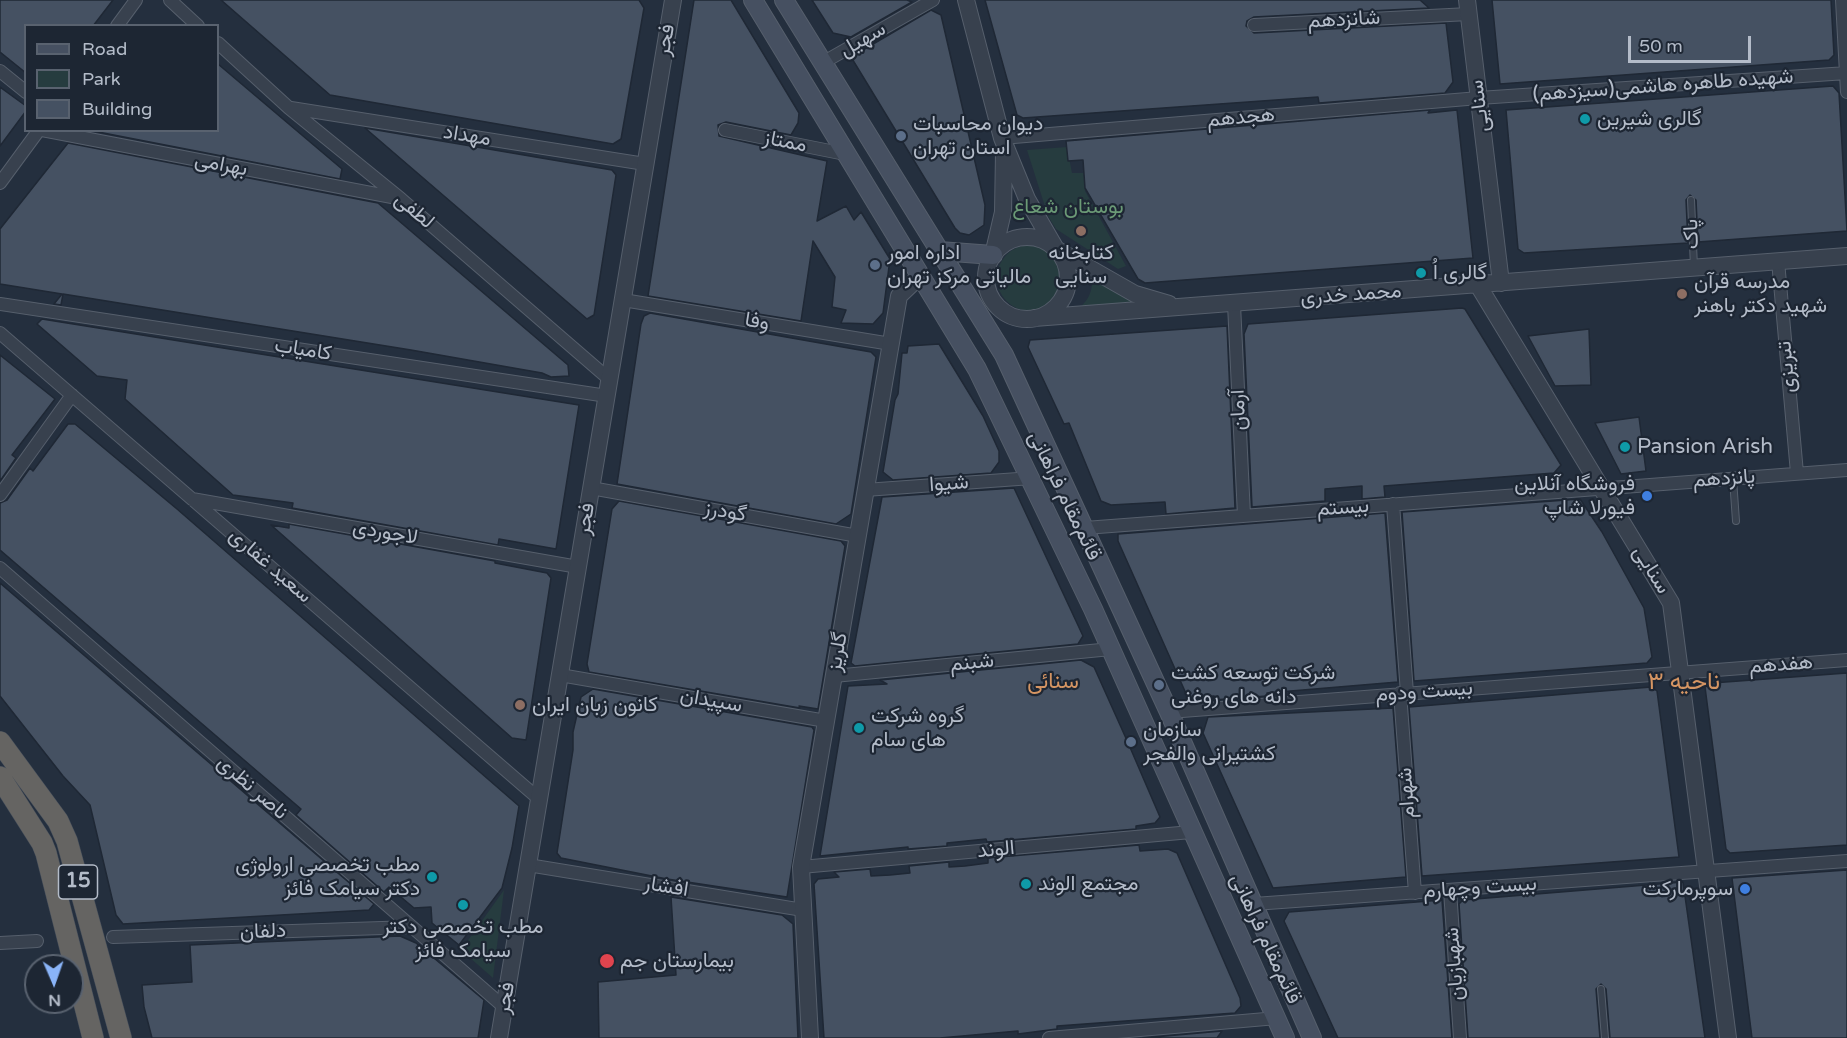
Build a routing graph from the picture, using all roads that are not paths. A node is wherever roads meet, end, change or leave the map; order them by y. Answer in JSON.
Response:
{"nodes":[{"id":1,"x":136,"y":0,"type":"edge"},
{"id":2,"x":170,"y":0,"type":"edge"},
{"id":3,"x":673,"y":0,"type":"edge"},
{"id":4,"x":753,"y":0,"type":"edge"},
{"id":5,"x":784,"y":0,"type":"edge"},
{"id":6,"x":933,"y":0,"type":"edge"},
{"id":7,"x":966,"y":0,"type":"edge"},
{"id":8,"x":1842,"y":0,"type":"edge"},
{"id":9,"x":1468,"y":7,"type":"edge"},
{"id":10,"x":118,"y":24,"type":"edge"},
{"id":11,"x":196,"y":24,"type":"edge"},
{"id":12,"x":1254,"y":25,"type":"dead end"},
{"id":13,"x":219,"y":44,"type":"edge"},
{"id":14,"x":824,"y":62,"type":"junction"},
{"id":15,"x":0,"y":71,"type":"edge"},
{"id":16,"x":1846,"y":73,"type":"edge"},
{"id":17,"x":24,"y":90,"type":"edge"},
{"id":18,"x":1847,"y":92,"type":"edge"},
{"id":19,"x":1479,"y":98,"type":"junction"},
{"id":20,"x":289,"y":108,"type":"junction"},
{"id":21,"x":725,"y":130,"type":"dead end"},
{"id":22,"x":39,"y":132,"type":"edge"},
{"id":23,"x":51,"y":132,"type":"edge"},
{"id":24,"x":1002,"y":138,"type":"junction"},
{"id":25,"x":845,"y":154,"type":"junction"},
{"id":26,"x":645,"y":164,"type":"junction"},
{"id":27,"x":0,"y":183,"type":"edge"},
{"id":28,"x":401,"y":199,"type":"junction"},
{"id":29,"x":1691,"y":200,"type":"dead end"},
{"id":30,"x":1056,"y":249,"type":"junction"},
{"id":31,"x":939,"y":251,"type":"junction"},
{"id":32,"x":993,"y":255,"type":"junction"},
{"id":33,"x":1847,"y":256,"type":"edge"},
{"id":34,"x":1778,"y":261,"type":"junction"},
{"id":35,"x":1694,"y":268,"type":"junction"},
{"id":36,"x":919,"y":277,"type":"junction"},
{"id":37,"x":1501,"y":283,"type":"junction"},
{"id":38,"x":1478,"y":285,"type":"junction"},
{"id":39,"x":623,"y":300,"type":"junction"},
{"id":40,"x":0,"y":304,"type":"edge"},
{"id":41,"x":1234,"y":304,"type":"junction"},
{"id":42,"x":1185,"y":308,"type":"junction"},
{"id":43,"x":980,"y":318,"type":"junction"},
{"id":44,"x":1027,"y":318,"type":"junction"},
{"id":45,"x":953,"y":331,"type":"junction"},
{"id":46,"x":0,"y":333,"type":"edge"},
{"id":47,"x":891,"y":344,"type":"junction"},
{"id":48,"x":608,"y":388,"type":"junction"},
{"id":49,"x":72,"y":395,"type":"junction"},
{"id":50,"x":1847,"y":470,"type":"edge"},
{"id":51,"x":1797,"y":473,"type":"junction"},
{"id":52,"x":1032,"y":478,"type":"junction"},
{"id":53,"x":1733,"y":478,"type":"junction"},
{"id":54,"x":591,"y":488,"type":"junction"},
{"id":55,"x":1600,"y":488,"type":"junction"},
{"id":56,"x":866,"y":490,"type":"junction"},
{"id":57,"x":0,"y":495,"type":"edge"},
{"id":58,"x":192,"y":499,"type":"junction"},
{"id":59,"x":1393,"y":504,"type":"junction"},
{"id":60,"x":1244,"y":516,"type":"junction"},
{"id":61,"x":1736,"y":521,"type":"dead end"},
{"id":62,"x":1085,"y":528,"type":"junction"},
{"id":63,"x":858,"y":536,"type":"junction"},
{"id":64,"x":578,"y":567,"type":"junction"},
{"id":65,"x":0,"y":568,"type":"edge"},
{"id":66,"x":1111,"y":649,"type":"junction"},
{"id":67,"x":1847,"y":660,"type":"edge"},
{"id":68,"x":1680,"y":673,"type":"junction"},
{"id":69,"x":560,"y":675,"type":"junction"},
{"id":70,"x":834,"y":676,"type":"junction"},
{"id":71,"x":1403,"y":693,"type":"junction"},
{"id":72,"x":1169,"y":712,"type":"junction"},
{"id":73,"x":826,"y":721,"type":"junction"},
{"id":74,"x":0,"y":742,"type":"edge"},
{"id":75,"x":0,"y":778,"type":"edge"},
{"id":76,"x":539,"y":799,"type":"junction"},
{"id":77,"x":1191,"y":832,"type":"junction"},
{"id":78,"x":1847,"y":861,"type":"edge"},
{"id":79,"x":528,"y":865,"type":"junction"},
{"id":80,"x":801,"y":867,"type":"junction"},
{"id":81,"x":1706,"y":872,"type":"junction"},
{"id":82,"x":1450,"y":890,"type":"junction"},
{"id":83,"x":1415,"y":893,"type":"junction"},
{"id":84,"x":1254,"y":904,"type":"junction"},
{"id":85,"x":803,"y":910,"type":"junction"},
{"id":86,"x":412,"y":927,"type":"junction"},
{"id":87,"x":113,"y":937,"type":"dead end"},
{"id":88,"x":37,"y":941,"type":"dead end"},
{"id":89,"x":0,"y":943,"type":"edge"},
{"id":90,"x":1601,"y":989,"type":"dead end"},
{"id":91,"x":504,"y":1007,"type":"junction"},
{"id":92,"x":1277,"y":1018,"type":"junction"},
{"id":93,"x":93,"y":1038,"type":"edge"},
{"id":94,"x":121,"y":1038,"type":"edge"},
{"id":95,"x":499,"y":1038,"type":"edge"},
{"id":96,"x":810,"y":1038,"type":"edge"},
{"id":97,"x":1049,"y":1038,"type":"edge"},
{"id":98,"x":1285,"y":1038,"type":"edge"},
{"id":99,"x":1312,"y":1038,"type":"edge"},
{"id":100,"x":1460,"y":1038,"type":"edge"},
{"id":101,"x":1605,"y":1038,"type":"edge"},
{"id":102,"x":1728,"y":1038,"type":"edge"}],
"edges":[{"from":1,"to":10,"type":"street"},
{"from":2,"to":11,"type":"street"},
{"from":3,"to":26,"type":"street","name":"فجر"},
{"from":4,"to":25,"type":"main road","name":"قائم‌مقام فراهانی"},
{"from":5,"to":14,"type":"main road","name":"قائم‌مقام فراهانی"},
{"from":6,"to":14,"type":"street","name":"سهیل"},
{"from":7,"to":24,"type":"street"},
{"from":8,"to":16,"type":"street"},
{"from":9,"to":12,"type":"street","name":"شانزدهم"},
{"from":9,"to":19,"type":"street","name":"سنایی"},
{"from":13,"to":20,"type":"street","name":"لطفی"},
{"from":14,"to":31,"type":"main road","name":"قائم‌مقام فراهانی"},
{"from":15,"to":17,"type":"street"},
{"from":16,"to":18,"type":"street"},
{"from":16,"to":19,"type":"street","name":"شهیده طاهره هاشمی(سیزدهم)"},
{"from":19,"to":24,"type":"street","name":"هجدهم"},
{"from":19,"to":37,"type":"street","name":"سنایی"},
{"from":20,"to":26,"type":"street","name":"مهداد"},
{"from":20,"to":28,"type":"street","name":"لطفی"},
{"from":21,"to":25,"type":"street","name":"ممتاز"},
{"from":22,"to":27,"type":"street"},
{"from":23,"to":28,"type":"street","name":"بهرامی"},
{"from":24,"to":30,"type":"street"},
{"from":24,"to":32,"type":"street"},
{"from":25,"to":36,"type":"main road","name":"قائم‌مقام فراهانی"},
{"from":26,"to":39,"type":"street","name":"فجر"},
{"from":28,"to":48,"type":"street","name":"لطفی"},
{"from":29,"to":35,"type":"lane","name":"پاک"},
{"from":30,"to":32,"type":"street"},
{"from":30,"to":42,"type":"street"},
{"from":30,"to":44,"type":"street"},
{"from":31,"to":32,"type":"main road"},
{"from":31,"to":43,"type":"main road","name":"قائم‌مقام فراهانی"},
{"from":32,"to":44,"type":"street"},
{"from":33,"to":34,"type":"street","name":"محمد خدری"},
{"from":34,"to":35,"type":"street","name":"محمد خدری"},
{"from":34,"to":51,"type":"street","name":"تبریزی"},
{"from":35,"to":37,"type":"street","name":"محمد خدری"},
{"from":36,"to":45,"type":"main road","name":"قائم‌مقام فراهانی"},
{"from":36,"to":47,"type":"street","name":"گلریز"},
{"from":37,"to":38,"type":"street","name":"محمد خدری"},
{"from":38,"to":41,"type":"street","name":"محمد خدری"},
{"from":38,"to":55,"type":"street","name":"سنایی"},
{"from":39,"to":47,"type":"street","name":"وفا"},
{"from":39,"to":48,"type":"street","name":"فجر"},
{"from":40,"to":48,"type":"street","name":"کامیاب"},
{"from":41,"to":42,"type":"street","name":"محمد خدری"},
{"from":41,"to":60,"type":"street","name":"آرمان"},
{"from":42,"to":44,"type":"street","name":"محمد خدری"},
{"from":43,"to":44,"type":"street","name":"محمد خدری"},
{"from":43,"to":45,"type":"main road"},
{"from":43,"to":62,"type":"main road","name":"قائم‌مقام فراهانی"},
{"from":45,"to":52,"type":"main road","name":"قائم‌مقام فراهانی"},
{"from":46,"to":49,"type":"street","name":"سعید غفاری"},
{"from":47,"to":56,"type":"street","name":"گلریز"},
{"from":48,"to":54,"type":"street","name":"فجر"},
{"from":49,"to":57,"type":"street"},
{"from":49,"to":58,"type":"street","name":"سعید غفاری"},
{"from":50,"to":51,"type":"street","name":"پانزدهم"},
{"from":51,"to":53,"type":"street","name":"پانزدهم"},
{"from":52,"to":56,"type":"street","name":"شیوا"},
{"from":52,"to":66,"type":"main road","name":"قائم‌مقام فراهانی"},
{"from":53,"to":55,"type":"street","name":"پانزدهم"},
{"from":53,"to":61,"type":"lane"},
{"from":54,"to":63,"type":"street","name":"گودرز"},
{"from":54,"to":64,"type":"street","name":"فجر"},
{"from":55,"to":59,"type":"street","name":"بیستم"},
{"from":55,"to":68,"type":"street","name":"سنایی"},
{"from":56,"to":63,"type":"street","name":"گلریز"},
{"from":58,"to":64,"type":"street","name":"لاجوردی"},
{"from":58,"to":76,"type":"street","name":"سعید غفاری"},
{"from":59,"to":60,"type":"street","name":"بیستم"},
{"from":59,"to":71,"type":"street","name":"شهرام"},
{"from":60,"to":62,"type":"street","name":"بیستم"},
{"from":62,"to":72,"type":"main road","name":"قائم‌مقام فراهانی"},
{"from":63,"to":70,"type":"street","name":"گلریز"},
{"from":64,"to":69,"type":"street","name":"فجر"},
{"from":65,"to":86,"type":"street","name":"ناصر نظری"},
{"from":66,"to":70,"type":"street","name":"شبنم"},
{"from":66,"to":77,"type":"main road","name":"قائم‌مقام فراهانی"},
{"from":67,"to":68,"type":"street","name":"هفدهم"},
{"from":68,"to":71,"type":"street","name":"بیست ودوم"},
{"from":68,"to":81,"type":"street","name":"سنایی"},
{"from":69,"to":73,"type":"street","name":"سپیدان"},
{"from":69,"to":76,"type":"street","name":"فجر"},
{"from":70,"to":73,"type":"street","name":"گلریز"},
{"from":71,"to":72,"type":"street","name":"بیست ودوم"},
{"from":71,"to":83,"type":"street","name":"شهرام"},
{"from":72,"to":84,"type":"main road","name":"قائم‌مقام فراهانی"},
{"from":73,"to":80,"type":"street","name":"گلریز"},
{"from":74,"to":94,"type":"highway","number":"15"},
{"from":75,"to":93,"type":"highway","number":"15"},
{"from":76,"to":79,"type":"street","name":"فجر"},
{"from":77,"to":80,"type":"street","name":"الوند"},
{"from":77,"to":92,"type":"main road","name":"قائم‌مقام فراهانی"},
{"from":78,"to":81,"type":"street","name":"بیست وچهارم"},
{"from":79,"to":85,"type":"street","name":"افشار"},
{"from":79,"to":91,"type":"street","name":"فجر"},
{"from":80,"to":85,"type":"street","name":"گلریز"},
{"from":81,"to":82,"type":"street","name":"بیست وچهارم"},
{"from":81,"to":102,"type":"street","name":"سنایی"},
{"from":82,"to":83,"type":"street","name":"بیست وچهارم"},
{"from":82,"to":100,"type":"street","name":"شهبازیان"},
{"from":83,"to":84,"type":"street","name":"بیست وچهارم"},
{"from":84,"to":99,"type":"main road","name":"قائم‌مقام فراهانی"},
{"from":85,"to":96,"type":"street","name":"گلریز"},
{"from":86,"to":87,"type":"street","name":"دلفان"},
{"from":86,"to":91,"type":"street","name":"ناصر نظری"},
{"from":88,"to":89,"type":"street"},
{"from":90,"to":101,"type":"lane"},
{"from":91,"to":95,"type":"street","name":"فجر"},
{"from":92,"to":97,"type":"street"},
{"from":92,"to":98,"type":"main road","name":"قائم‌مقام فراهانی"}]}
